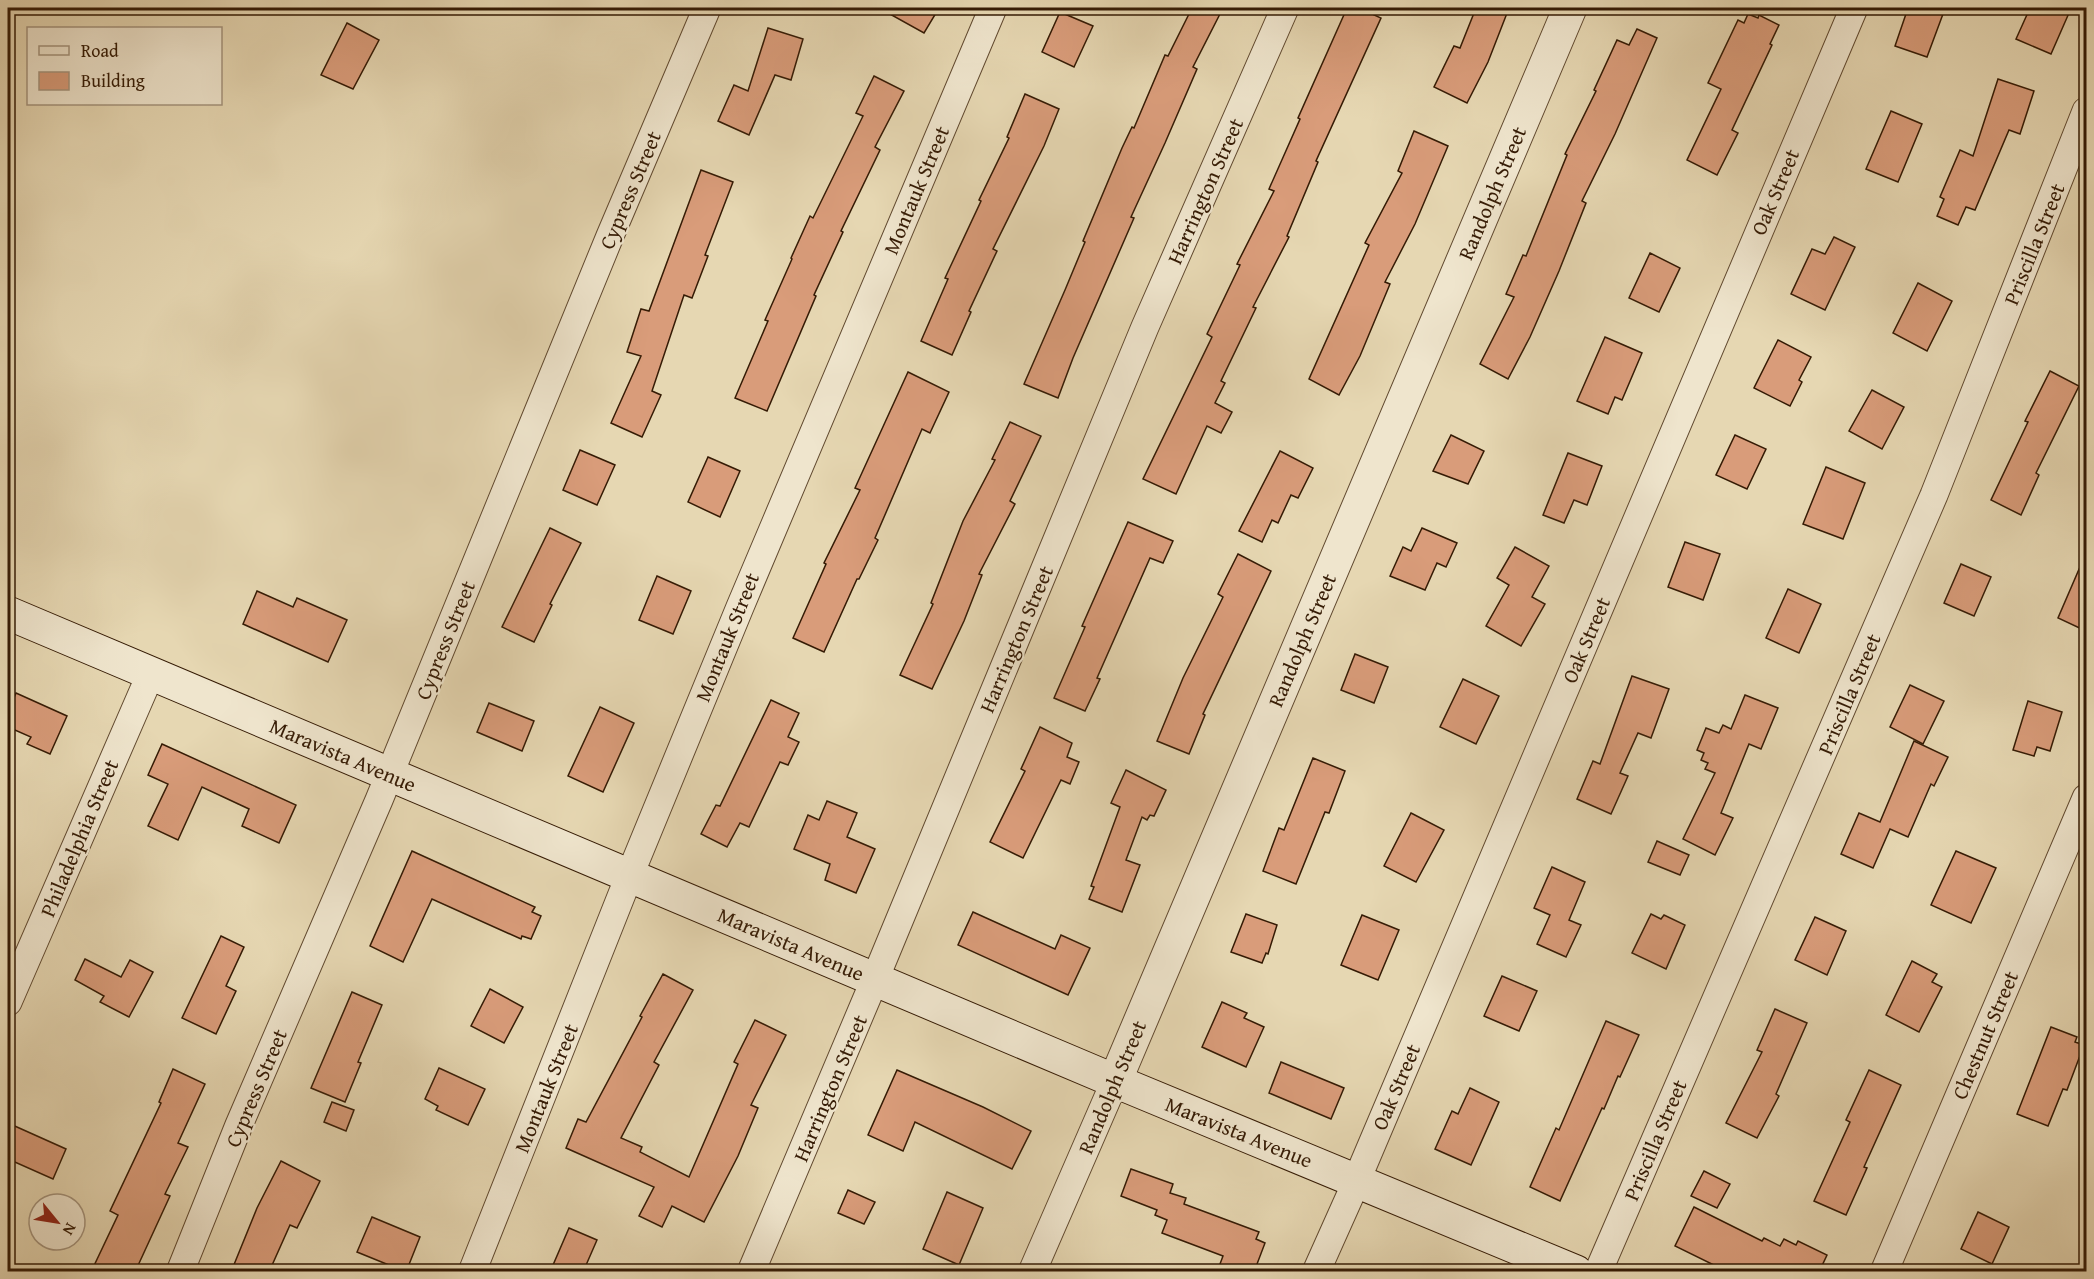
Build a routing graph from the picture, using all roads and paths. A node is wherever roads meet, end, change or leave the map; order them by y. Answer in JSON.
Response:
{"nodes":[{"id":1,"x":707,"y":8,"type":"edge"},
{"id":2,"x":993,"y":8,"type":"edge"},
{"id":3,"x":1285,"y":8,"type":"edge"},
{"id":4,"x":1570,"y":8,"type":"edge"},
{"id":5,"x":1854,"y":8,"type":"edge"},
{"id":6,"x":2086,"y":111,"type":"edge"},
{"id":7,"x":8,"y":612,"type":"edge"},
{"id":8,"x":151,"y":673,"type":"junction"},
{"id":9,"x":389,"y":775,"type":"junction"},
{"id":10,"x":2086,"y":798,"type":"edge"},
{"id":11,"x":629,"y":876,"type":"junction"},
{"id":12,"x":875,"y":979,"type":"junction"},
{"id":13,"x":8,"y":1002,"type":"edge"},
{"id":14,"x":1115,"y":1081,"type":"junction"},
{"id":15,"x":1357,"y":1179,"type":"junction"},
{"id":16,"x":180,"y":1272,"type":"edge"},
{"id":17,"x":472,"y":1272,"type":"edge"},
{"id":18,"x":751,"y":1272,"type":"edge"},
{"id":19,"x":1032,"y":1272,"type":"edge"},
{"id":20,"x":1316,"y":1272,"type":"edge"},
{"id":21,"x":1576,"y":1272,"type":"edge"},
{"id":22,"x":1598,"y":1272,"type":"edge"},
{"id":23,"x":1884,"y":1272,"type":"edge"}],
"edges":[{"from":1,"to":9,"type":"street","name":"Cypress Street"},
{"from":2,"to":11,"type":"street","name":"Montauk Street"},
{"from":3,"to":12,"type":"street","name":"Harrington Street"},
{"from":4,"to":14,"type":"main road","name":"Randolph Street"},
{"from":5,"to":15,"type":"street","name":"Oak Street"},
{"from":6,"to":22,"type":"street","name":"Priscilla Street"},
{"from":7,"to":8,"type":"main road","name":"Maravista Avenue"},
{"from":8,"to":9,"type":"main road","name":"Maravista Avenue"},
{"from":8,"to":13,"type":"street","name":"Philadelphia Street"},
{"from":9,"to":11,"type":"main road","name":"Maravista Avenue"},
{"from":9,"to":16,"type":"street","name":"Cypress Street"},
{"from":10,"to":23,"type":"street","name":"Chestnut Street"},
{"from":11,"to":12,"type":"main road","name":"Maravista Avenue"},
{"from":11,"to":17,"type":"street","name":"Montauk Street"},
{"from":12,"to":14,"type":"main road","name":"Maravista Avenue"},
{"from":12,"to":18,"type":"street","name":"Harrington Street"},
{"from":14,"to":15,"type":"main road","name":"Maravista Avenue"},
{"from":14,"to":19,"type":"street","name":"Randolph Street"},
{"from":15,"to":20,"type":"street","name":"Oak Street"},
{"from":15,"to":21,"type":"main road","name":"Maravista Avenue"}]}
